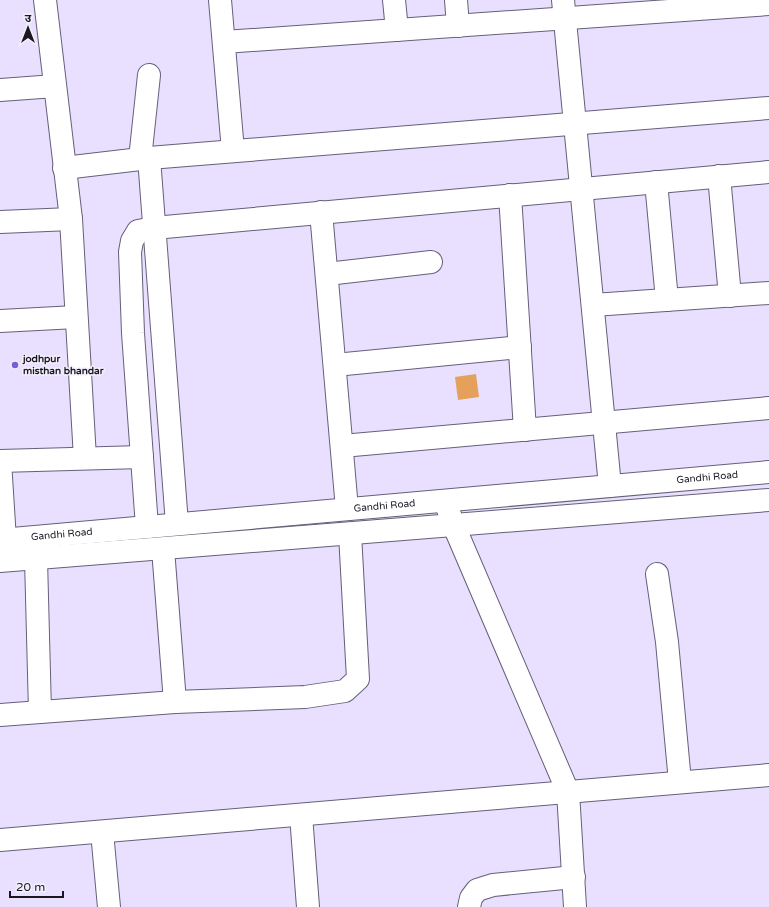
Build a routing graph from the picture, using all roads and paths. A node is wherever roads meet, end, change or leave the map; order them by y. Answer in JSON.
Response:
{"nodes":[{"id":1,"x":44,"y":0,"type":"edge"},
{"id":2,"x":220,"y":0,"type":"edge"},
{"id":3,"x":394,"y":0,"type":"edge"},
{"id":4,"x":456,"y":0,"type":"edge"},
{"id":5,"x":769,"y":4,"type":"edge"},
{"id":6,"x":660,"y":6,"type":"edge"},
{"id":7,"x":564,"y":9,"type":"edge"},
{"id":8,"x":458,"y":26,"type":"junction"},
{"id":9,"x":397,"y":30,"type":"junction"},
{"id":10,"x":224,"y":42,"type":"junction"},
{"id":11,"x":149,"y":75,"type":"dead end"},
{"id":12,"x":54,"y":86,"type":"junction"},
{"id":13,"x":0,"y":90,"type":"edge"},
{"id":14,"x":769,"y":108,"type":"edge"},
{"id":15,"x":575,"y":124,"type":"junction"},
{"id":16,"x":232,"y":151,"type":"junction"},
{"id":17,"x":145,"y":158,"type":"junction"},
{"id":18,"x":64,"y":168,"type":"junction"},
{"id":19,"x":769,"y":172,"type":"edge"},
{"id":20,"x":719,"y":176,"type":"junction"},
{"id":21,"x":656,"y":182,"type":"junction"},
{"id":22,"x":581,"y":189,"type":"junction"},
{"id":23,"x":510,"y":195,"type":"junction"},
{"id":24,"x":321,"y":212,"type":"junction"},
{"id":25,"x":71,"y":219,"type":"junction"},
{"id":26,"x":0,"y":222,"type":"edge"},
{"id":27,"x":154,"y":228,"type":"junction"},
{"id":28,"x":431,"y":262,"type":"dead end"},
{"id":29,"x":327,"y":274,"type":"junction"},
{"id":30,"x":769,"y":293,"type":"edge"},
{"id":31,"x":730,"y":296,"type":"junction"},
{"id":32,"x":667,"y":300,"type":"junction"},
{"id":33,"x":592,"y":305,"type":"junction"},
{"id":34,"x":76,"y":317,"type":"junction"},
{"id":35,"x":0,"y":321,"type":"edge"},
{"id":36,"x":520,"y":347,"type":"junction"},
{"id":37,"x":335,"y":365,"type":"junction"},
{"id":38,"x":769,"y":408,"type":"edge"},
{"id":39,"x":604,"y":423,"type":"junction"},
{"id":40,"x":525,"y":430,"type":"junction"},
{"id":41,"x":342,"y":446,"type":"junction"},
{"id":42,"x":142,"y":457,"type":"junction"},
{"id":43,"x":85,"y":458,"type":"junction"},
{"id":44,"x":769,"y":472,"type":"edge"},
{"id":45,"x":610,"y":486,"type":"junction"},
{"id":46,"x":445,"y":500,"type":"junction"},
{"id":47,"x":769,"y":500,"type":"edge"},
{"id":48,"x":347,"y":509,"type":"junction"},
{"id":49,"x":177,"y":524,"type":"junction"},
{"id":50,"x":454,"y":526,"type":"junction"},
{"id":51,"x":147,"y":527,"type":"junction"},
{"id":52,"x":350,"y":534,"type":"junction"},
{"id":53,"x":2,"y":540,"type":"edge"},
{"id":54,"x":162,"y":549,"type":"junction"},
{"id":55,"x":36,"y":559,"type":"junction"},
{"id":56,"x":0,"y":562,"type":"edge"},
{"id":57,"x":657,"y":574,"type":"dead end"},
{"id":58,"x":175,"y":702,"type":"junction"},
{"id":59,"x":40,"y":712,"type":"junction"},
{"id":60,"x":0,"y":715,"type":"edge"},
{"id":61,"x":769,"y":774,"type":"edge"},
{"id":62,"x":680,"y":782,"type":"junction"},
{"id":63,"x":568,"y":792,"type":"junction"},
{"id":64,"x":301,"y":815,"type":"junction"},
{"id":65,"x":102,"y":832,"type":"junction"},
{"id":66,"x":0,"y":840,"type":"edge"},
{"id":67,"x":574,"y":877,"type":"junction"},
{"id":68,"x":109,"y":907,"type":"edge"},
{"id":69,"x":308,"y":907,"type":"edge"},
{"id":70,"x":469,"y":907,"type":"edge"},
{"id":71,"x":575,"y":907,"type":"edge"}],
"edges":[{"from":1,"to":12,"type":"street"},
{"from":2,"to":10,"type":"street"},
{"from":3,"to":9,"type":"street"},
{"from":4,"to":8,"type":"street"},
{"from":5,"to":6,"type":"street"},
{"from":6,"to":7,"type":"street"},
{"from":7,"to":8,"type":"street"},
{"from":7,"to":15,"type":"street"},
{"from":8,"to":9,"type":"street"},
{"from":9,"to":10,"type":"street"},
{"from":10,"to":16,"type":"street"},
{"from":11,"to":17,"type":"street"},
{"from":12,"to":13,"type":"street"},
{"from":12,"to":18,"type":"street"},
{"from":14,"to":15,"type":"street"},
{"from":15,"to":16,"type":"street"},
{"from":15,"to":22,"type":"street"},
{"from":16,"to":17,"type":"street"},
{"from":17,"to":18,"type":"street"},
{"from":17,"to":27,"type":"street"},
{"from":18,"to":25,"type":"street"},
{"from":19,"to":20,"type":"street"},
{"from":20,"to":21,"type":"street"},
{"from":20,"to":31,"type":"street"},
{"from":21,"to":22,"type":"street"},
{"from":21,"to":32,"type":"street"},
{"from":22,"to":23,"type":"street"},
{"from":22,"to":33,"type":"street"},
{"from":23,"to":24,"type":"street"},
{"from":23,"to":36,"type":"street"},
{"from":24,"to":27,"type":"street"},
{"from":24,"to":29,"type":"street"},
{"from":25,"to":26,"type":"street"},
{"from":25,"to":34,"type":"street"},
{"from":27,"to":42,"type":"street"},
{"from":27,"to":49,"type":"street"},
{"from":28,"to":29,"type":"street"},
{"from":29,"to":37,"type":"street"},
{"from":30,"to":31,"type":"street"},
{"from":31,"to":32,"type":"street"},
{"from":32,"to":33,"type":"street"},
{"from":33,"to":39,"type":"street"},
{"from":34,"to":35,"type":"street"},
{"from":34,"to":43,"type":"street"},
{"from":36,"to":37,"type":"street"},
{"from":36,"to":40,"type":"street"},
{"from":37,"to":41,"type":"street"},
{"from":38,"to":39,"type":"street"},
{"from":39,"to":40,"type":"street"},
{"from":39,"to":45,"type":"street"},
{"from":40,"to":41,"type":"street"},
{"from":41,"to":48,"type":"street"},
{"from":42,"to":43,"type":"street"},
{"from":42,"to":51,"type":"street"},
{"from":43,"to":53,"type":"street"},
{"from":44,"to":45,"type":"street","name":"Gandhi Road"},
{"from":45,"to":46,"type":"street","name":"Gandhi Road"},
{"from":46,"to":48,"type":"street","name":"Gandhi Road"},
{"from":46,"to":50,"type":"street"},
{"from":47,"to":50,"type":"street"},
{"from":48,"to":49,"type":"street","name":"Gandhi Road"},
{"from":49,"to":51,"type":"street","name":"Gandhi Road"},
{"from":50,"to":52,"type":"street"},
{"from":50,"to":63,"type":"street"},
{"from":51,"to":53,"type":"street","name":"Gandhi Road"},
{"from":52,"to":54,"type":"street"},
{"from":52,"to":58,"type":"street"},
{"from":54,"to":55,"type":"street"},
{"from":54,"to":58,"type":"street"},
{"from":55,"to":56,"type":"street"},
{"from":55,"to":59,"type":"street"},
{"from":57,"to":62,"type":"street"},
{"from":58,"to":59,"type":"street"},
{"from":59,"to":60,"type":"street"},
{"from":61,"to":62,"type":"street"},
{"from":62,"to":63,"type":"street"},
{"from":63,"to":64,"type":"street"},
{"from":63,"to":67,"type":"street"},
{"from":64,"to":65,"type":"street"},
{"from":64,"to":69,"type":"street"},
{"from":65,"to":66,"type":"street"},
{"from":65,"to":68,"type":"street"},
{"from":67,"to":70,"type":"street"},
{"from":67,"to":71,"type":"street"}]}
